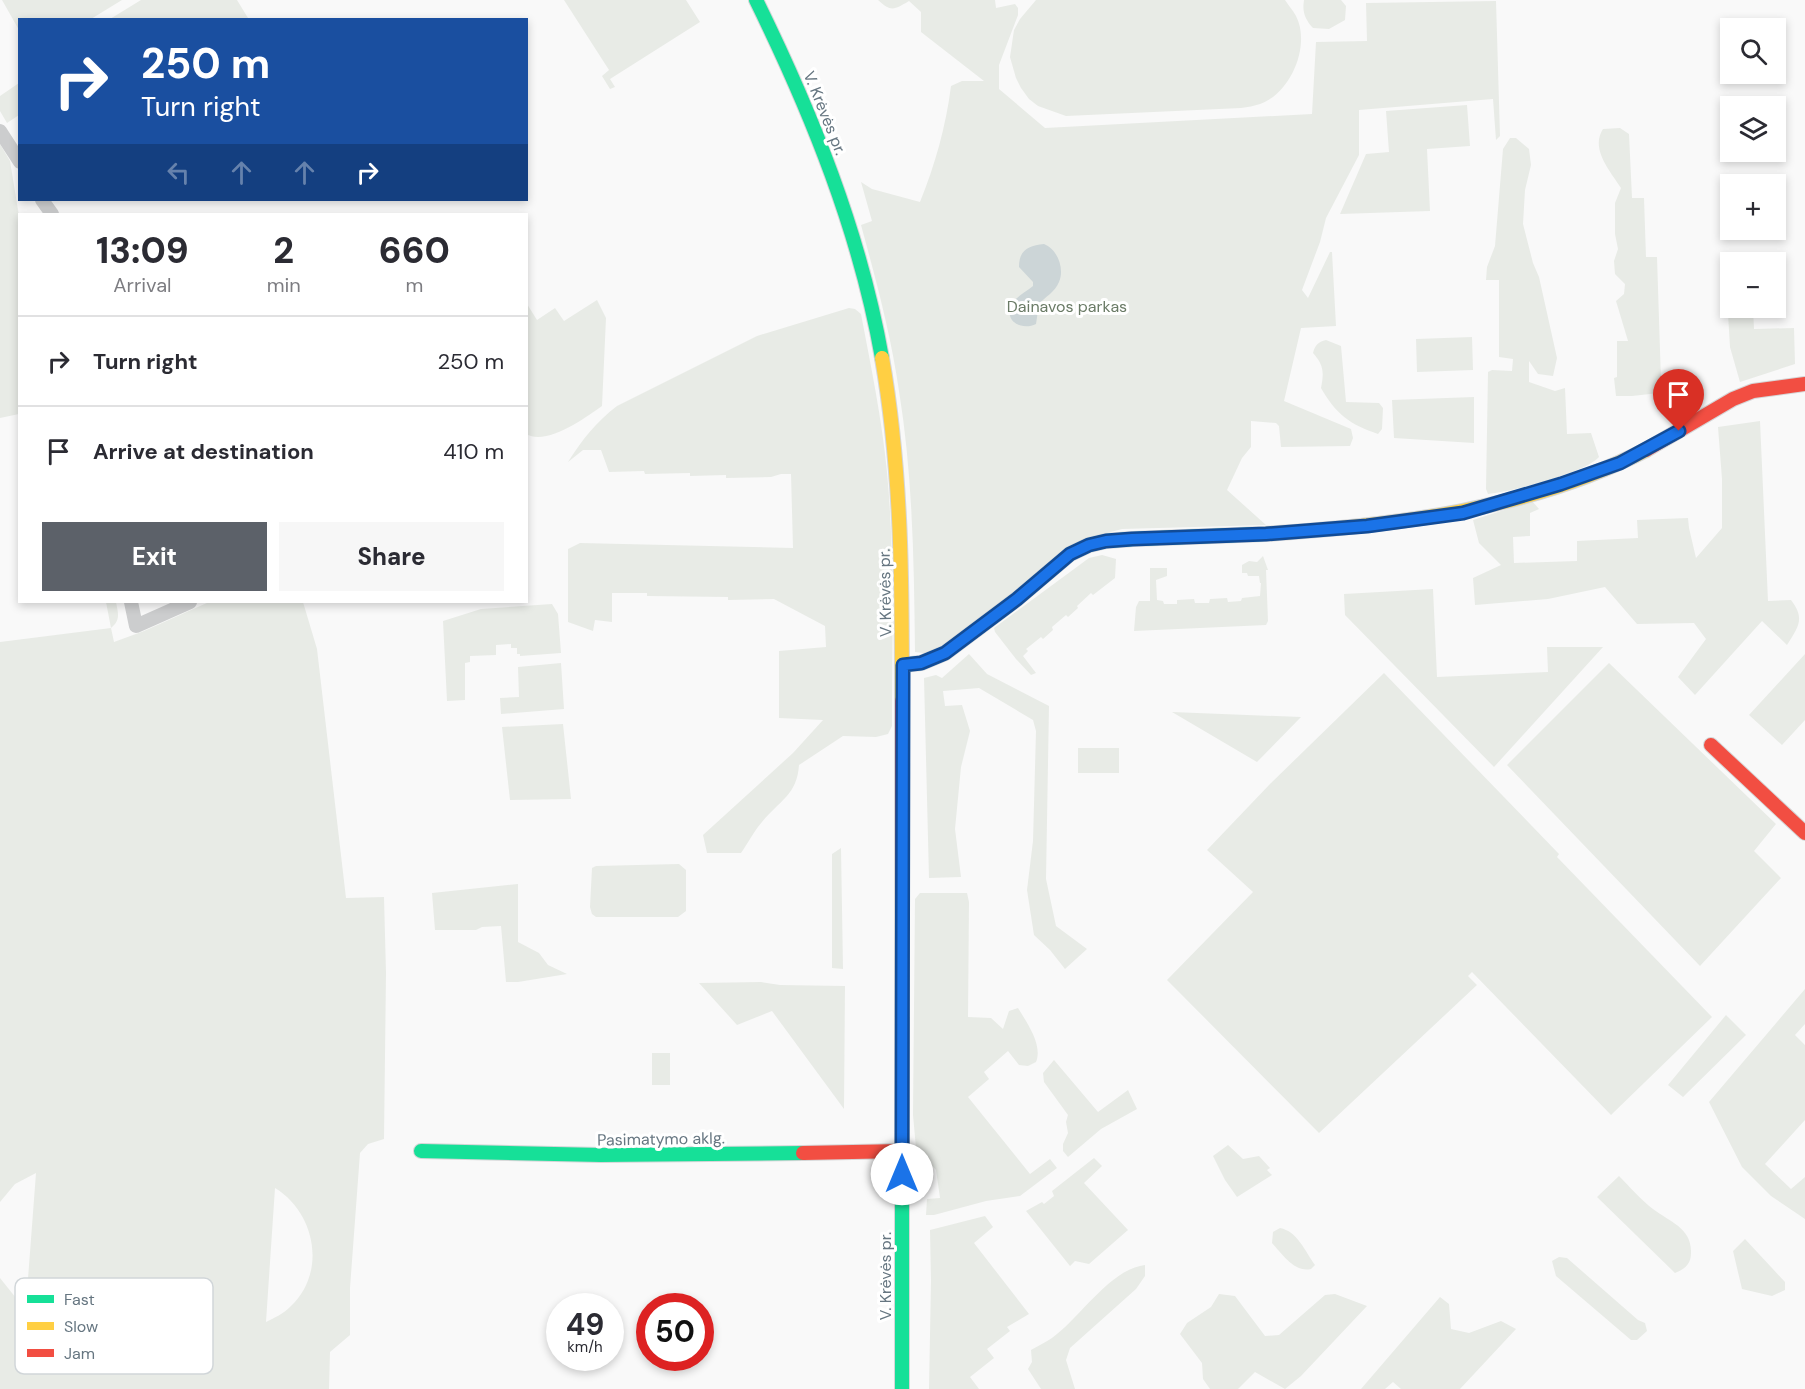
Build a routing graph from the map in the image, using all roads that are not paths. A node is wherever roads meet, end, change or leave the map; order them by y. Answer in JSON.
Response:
{"nodes":[{"id":1,"x":756,"y":0,"type":"edge"},
{"id":2,"x":0,"y":131,"type":"edge"},
{"id":3,"x":18,"y":159,"type":"edge"},
{"id":4,"x":1805,"y":384,"type":"edge"},
{"id":5,"x":131,"y":603,"type":"edge"},
{"id":6,"x":188,"y":603,"type":"edge"},
{"id":7,"x":903,"y":665,"type":"junction"},
{"id":8,"x":1711,"y":745,"type":"dead end"},
{"id":9,"x":1805,"y":833,"type":"edge"},
{"id":10,"x":421,"y":1151,"type":"dead end"},
{"id":11,"x":902,"y":1151,"type":"junction"},
{"id":12,"x":902,"y":1389,"type":"edge"}],
"edges":[{"from":1,"to":7,"type":"street","name":"V. Krėvės pr."},
{"from":2,"to":3,"type":"street"},
{"from":4,"to":7,"type":"street"},
{"from":5,"to":6,"type":"street"},
{"from":7,"to":11,"type":"street","name":"V. Krėvės pr."},
{"from":8,"to":9,"type":"street"},
{"from":10,"to":11,"type":"street","name":"Pasimatymo aklg."},
{"from":11,"to":12,"type":"street","name":"V. Krėvės pr."}]}
